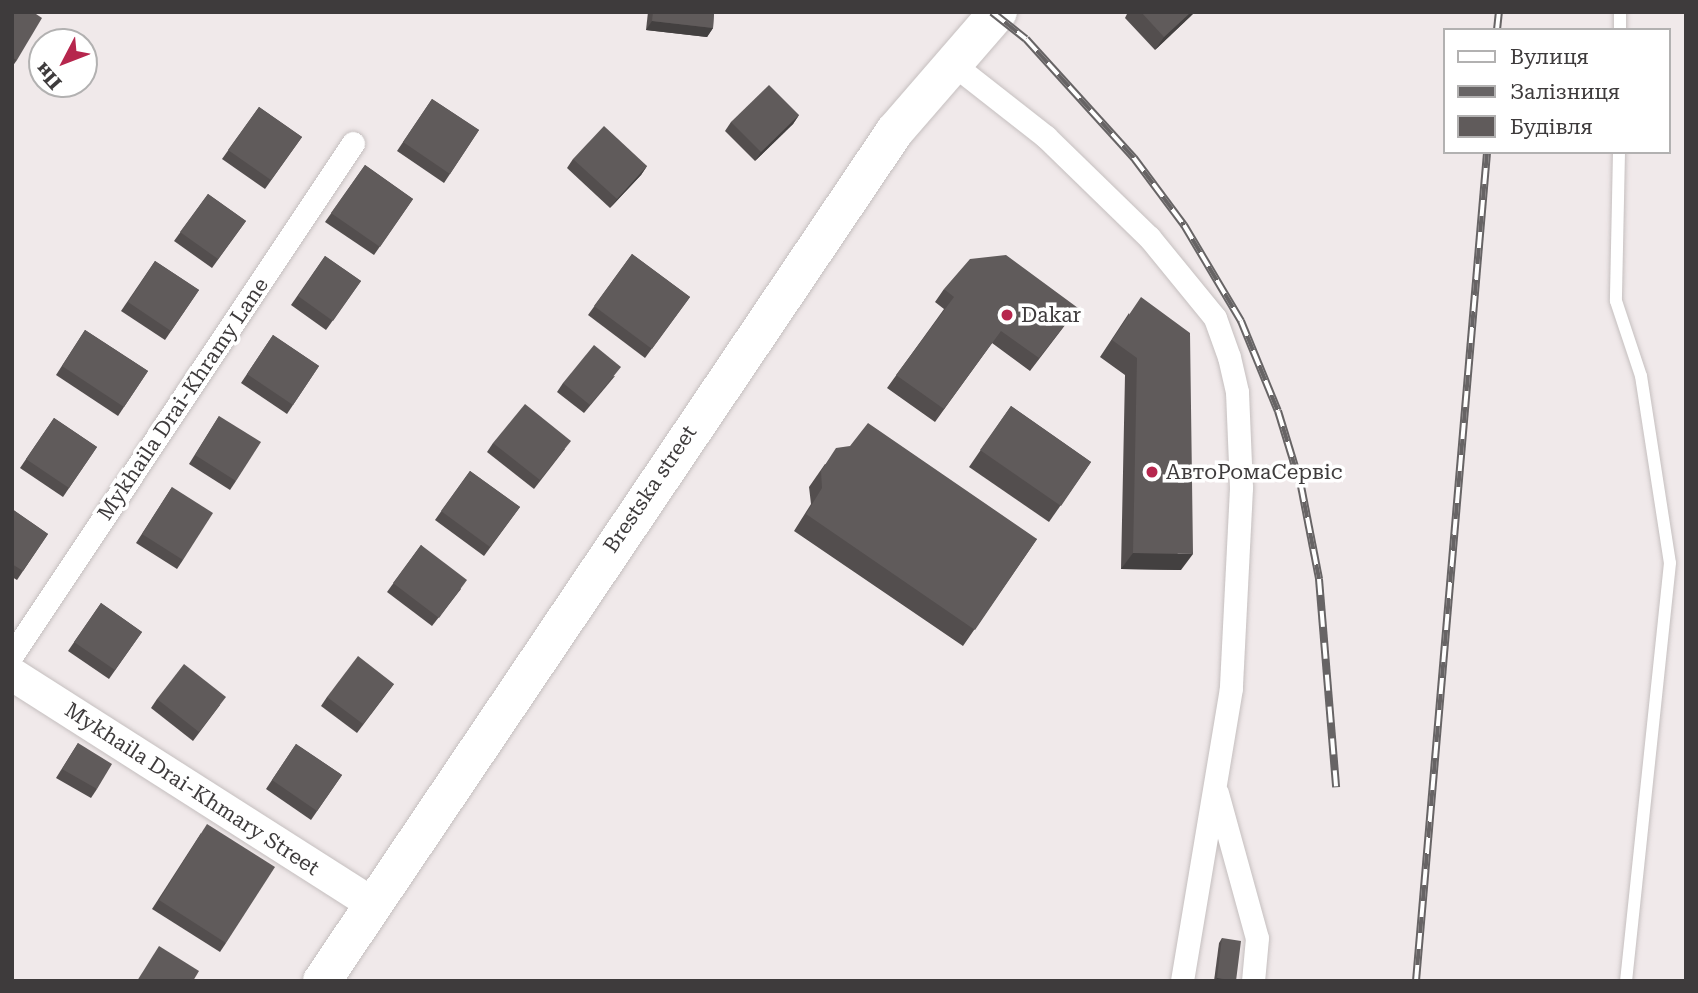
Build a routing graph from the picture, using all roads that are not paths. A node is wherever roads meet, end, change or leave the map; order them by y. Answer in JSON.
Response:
{"nodes":[{"id":1,"x":998,"y":12,"type":"edge"},
{"id":2,"x":953,"y":64,"type":"junction"},
{"id":3,"x":353,"y":143,"type":"dead end"},
{"id":4,"x":1619,"y":154,"type":"edge"},
{"id":5,"x":12,"y":654,"type":"edge"},
{"id":6,"x":12,"y":674,"type":"edge"},
{"id":7,"x":1215,"y":786,"type":"junction"},
{"id":8,"x":373,"y":904,"type":"junction"},
{"id":9,"x":322,"y":981,"type":"edge"},
{"id":10,"x":1182,"y":981,"type":"edge"},
{"id":11,"x":1253,"y":981,"type":"edge"},
{"id":12,"x":1626,"y":981,"type":"edge"}],
"edges":[{"from":1,"to":2,"type":"highway","name":"Brestska street"},
{"from":2,"to":7,"type":"street"},
{"from":2,"to":8,"type":"highway","name":"Brestska street"},
{"from":3,"to":5,"type":"street","name":"Mykhaila Drai-Khramy Lane"},
{"from":4,"to":12,"type":"lane"},
{"from":6,"to":8,"type":"main road","name":"Mykhaila Drai-Khmary Street"},
{"from":7,"to":10,"type":"street"},
{"from":7,"to":11,"type":"street"},
{"from":8,"to":9,"type":"highway","name":"Brestska street"}]}
